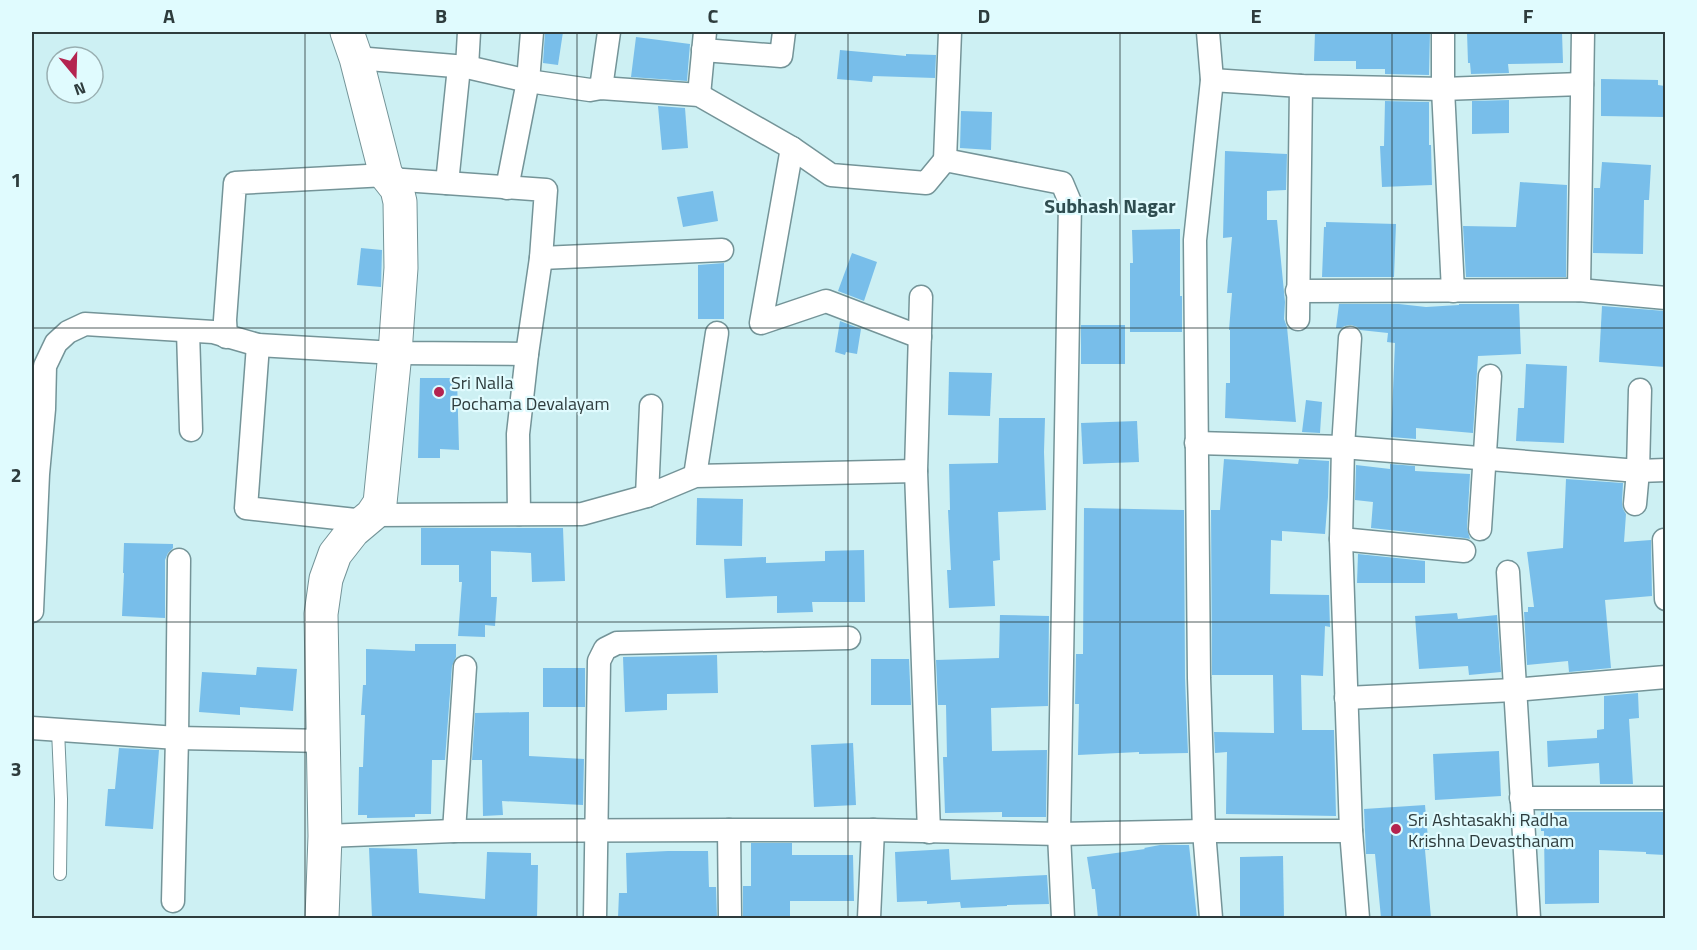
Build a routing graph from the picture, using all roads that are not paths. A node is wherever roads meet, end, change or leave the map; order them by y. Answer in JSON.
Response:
{"nodes":[{"id":1,"x":469,"y":32,"type":"edge"},
{"id":2,"x":532,"y":32,"type":"edge"},
{"id":3,"x":609,"y":32,"type":"edge"},
{"id":4,"x":784,"y":32,"type":"edge"},
{"id":5,"x":950,"y":32,"type":"edge"},
{"id":6,"x":1208,"y":32,"type":"edge"},
{"id":7,"x":1443,"y":32,"type":"edge"},
{"id":8,"x":1583,"y":32,"type":"edge"},
{"id":9,"x":704,"y":41,"type":"edge"},
{"id":10,"x":352,"y":45,"type":"edge"},
{"id":11,"x":463,"y":67,"type":"junction"},
{"id":12,"x":1212,"y":80,"type":"junction"},
{"id":13,"x":528,"y":81,"type":"junction"},
{"id":14,"x":1582,"y":84,"type":"junction"},
{"id":15,"x":1300,"y":86,"type":"junction"},
{"id":16,"x":601,"y":88,"type":"junction"},
{"id":17,"x":1443,"y":88,"type":"junction"},
{"id":18,"x":699,"y":95,"type":"junction"},
{"id":19,"x":792,"y":148,"type":"junction"},
{"id":20,"x":945,"y":160,"type":"junction"},
{"id":21,"x":387,"y":177,"type":"junction"},
{"id":22,"x":447,"y":183,"type":"junction"},
{"id":23,"x":507,"y":188,"type":"junction"},
{"id":24,"x":722,"y":250,"type":"dead end"},
{"id":25,"x":541,"y":258,"type":"junction"},
{"id":26,"x":1579,"y":290,"type":"junction"},
{"id":27,"x":1298,"y":291,"type":"junction"},
{"id":28,"x":1453,"y":291,"type":"junction"},
{"id":29,"x":921,"y":297,"type":"dead end"},
{"id":30,"x":1665,"y":298,"type":"edge"},
{"id":31,"x":1298,"y":319,"type":"dead end"},
{"id":32,"x":188,"y":331,"type":"junction"},
{"id":33,"x":717,"y":333,"type":"dead end"},
{"id":34,"x":226,"y":337,"type":"junction"},
{"id":35,"x":920,"y":337,"type":"junction"},
{"id":36,"x":1350,"y":338,"type":"dead end"},
{"id":37,"x":258,"y":345,"type":"junction"},
{"id":38,"x":395,"y":353,"type":"junction"},
{"id":39,"x":527,"y":354,"type":"junction"},
{"id":40,"x":1490,"y":376,"type":"dead end"},
{"id":41,"x":1640,"y":390,"type":"dead end"},
{"id":42,"x":651,"y":406,"type":"dead end"},
{"id":43,"x":192,"y":430,"type":"dead end"},
{"id":44,"x":1196,"y":443,"type":"junction"},
{"id":45,"x":1343,"y":447,"type":"junction"},
{"id":46,"x":1484,"y":459,"type":"junction"},
{"id":47,"x":1665,"y":470,"type":"edge"},
{"id":48,"x":916,"y":471,"type":"junction"},
{"id":49,"x":1638,"y":471,"type":"junction"},
{"id":50,"x":695,"y":476,"type":"junction"},
{"id":51,"x":646,"y":496,"type":"junction"},
{"id":52,"x":1635,"y":504,"type":"dead end"},
{"id":53,"x":519,"y":514,"type":"junction"},
{"id":54,"x":368,"y":518,"type":"junction"},
{"id":55,"x":1480,"y":529,"type":"dead end"},
{"id":56,"x":33,"y":532,"type":"edge"},
{"id":57,"x":1341,"y":539,"type":"junction"},
{"id":58,"x":1664,"y":540,"type":"dead end"},
{"id":59,"x":1464,"y":550,"type":"dead end"},
{"id":60,"x":179,"y":560,"type":"dead end"},
{"id":61,"x":1508,"y":572,"type":"dead end"},
{"id":62,"x":1665,"y":599,"type":"edge"},
{"id":63,"x":32,"y":611,"type":"edge"},
{"id":64,"x":849,"y":638,"type":"dead end"},
{"id":65,"x":465,"y":667,"type":"dead end"},
{"id":66,"x":1665,"y":677,"type":"edge"},
{"id":67,"x":1514,"y":690,"type":"junction"},
{"id":68,"x":1346,"y":698,"type":"junction"},
{"id":69,"x":32,"y":728,"type":"edge"},
{"id":70,"x":58,"y":730,"type":"junction"},
{"id":71,"x":177,"y":738,"type":"junction"},
{"id":72,"x":324,"y":741,"type":"junction"},
{"id":73,"x":1521,"y":798,"type":"junction"},
{"id":74,"x":1665,"y":798,"type":"edge"},
{"id":75,"x":729,"y":830,"type":"junction"},
{"id":76,"x":873,"y":830,"type":"junction"},
{"id":77,"x":454,"y":831,"type":"junction"},
{"id":78,"x":596,"y":831,"type":"junction"},
{"id":79,"x":1204,"y":831,"type":"junction"},
{"id":80,"x":1351,"y":831,"type":"junction"},
{"id":81,"x":929,"y":832,"type":"junction"},
{"id":82,"x":1059,"y":834,"type":"junction"},
{"id":83,"x":325,"y":836,"type":"junction"},
{"id":84,"x":60,"y":874,"type":"dead end"},
{"id":85,"x":173,"y":901,"type":"dead end"},
{"id":86,"x":322,"y":918,"type":"edge"},
{"id":87,"x":595,"y":918,"type":"edge"},
{"id":88,"x":730,"y":918,"type":"edge"},
{"id":89,"x":869,"y":918,"type":"edge"},
{"id":90,"x":1063,"y":918,"type":"edge"},
{"id":91,"x":1211,"y":918,"type":"edge"},
{"id":92,"x":1358,"y":918,"type":"edge"},
{"id":93,"x":1529,"y":918,"type":"edge"}],
"edges":[{"from":1,"to":11,"type":"street"},
{"from":2,"to":13,"type":"street"},
{"from":3,"to":16,"type":"street"},
{"from":4,"to":9,"type":"street"},
{"from":5,"to":20,"type":"street"},
{"from":6,"to":12,"type":"street"},
{"from":7,"to":17,"type":"street"},
{"from":8,"to":14,"type":"street"},
{"from":9,"to":18,"type":"street"},
{"from":10,"to":11,"type":"street"},
{"from":10,"to":21,"type":"street"},
{"from":11,"to":13,"type":"street"},
{"from":11,"to":22,"type":"street"},
{"from":12,"to":15,"type":"street"},
{"from":12,"to":44,"type":"street"},
{"from":13,"to":16,"type":"street"},
{"from":13,"to":23,"type":"street"},
{"from":14,"to":17,"type":"street"},
{"from":14,"to":26,"type":"street"},
{"from":15,"to":17,"type":"street"},
{"from":15,"to":27,"type":"street"},
{"from":16,"to":18,"type":"street"},
{"from":17,"to":28,"type":"street"},
{"from":18,"to":19,"type":"street"},
{"from":19,"to":20,"type":"street"},
{"from":19,"to":35,"type":"street"},
{"from":20,"to":82,"type":"street"},
{"from":21,"to":22,"type":"street"},
{"from":21,"to":34,"type":"street"},
{"from":21,"to":38,"type":"street"},
{"from":22,"to":23,"type":"street"},
{"from":23,"to":25,"type":"street"},
{"from":24,"to":25,"type":"street"},
{"from":25,"to":39,"type":"street"},
{"from":26,"to":28,"type":"street"},
{"from":26,"to":30,"type":"street"},
{"from":27,"to":28,"type":"street"},
{"from":27,"to":31,"type":"street"},
{"from":29,"to":35,"type":"street"},
{"from":32,"to":34,"type":"street"},
{"from":32,"to":43,"type":"street"},
{"from":32,"to":56,"type":"street"},
{"from":33,"to":50,"type":"street"},
{"from":34,"to":37,"type":"street"},
{"from":35,"to":48,"type":"street"},
{"from":36,"to":45,"type":"street"},
{"from":37,"to":38,"type":"street"},
{"from":37,"to":54,"type":"street"},
{"from":38,"to":39,"type":"street"},
{"from":38,"to":54,"type":"street"},
{"from":39,"to":53,"type":"street"},
{"from":40,"to":46,"type":"street"},
{"from":41,"to":49,"type":"street"},
{"from":42,"to":51,"type":"street"},
{"from":44,"to":45,"type":"street"},
{"from":44,"to":79,"type":"street"},
{"from":45,"to":46,"type":"street"},
{"from":45,"to":57,"type":"street"},
{"from":46,"to":49,"type":"street"},
{"from":46,"to":55,"type":"street"},
{"from":47,"to":49,"type":"street"},
{"from":48,"to":50,"type":"street"},
{"from":48,"to":81,"type":"street"},
{"from":49,"to":52,"type":"street"},
{"from":50,"to":51,"type":"street"},
{"from":51,"to":53,"type":"street"},
{"from":53,"to":54,"type":"street"},
{"from":54,"to":72,"type":"street"},
{"from":56,"to":63,"type":"street"},
{"from":57,"to":59,"type":"street"},
{"from":57,"to":68,"type":"street"},
{"from":58,"to":62,"type":"street"},
{"from":60,"to":71,"type":"street"},
{"from":61,"to":67,"type":"street"},
{"from":64,"to":78,"type":"street"},
{"from":65,"to":77,"type":"street"},
{"from":66,"to":67,"type":"street"},
{"from":67,"to":68,"type":"street"},
{"from":67,"to":73,"type":"street"},
{"from":68,"to":80,"type":"street"},
{"from":69,"to":70,"type":"street"},
{"from":70,"to":71,"type":"street"},
{"from":70,"to":84,"type":"lane"},
{"from":71,"to":72,"type":"street"},
{"from":71,"to":85,"type":"street"},
{"from":72,"to":83,"type":"street"},
{"from":73,"to":74,"type":"street"},
{"from":73,"to":93,"type":"street"},
{"from":75,"to":76,"type":"street"},
{"from":75,"to":78,"type":"street"},
{"from":75,"to":88,"type":"street"},
{"from":76,"to":81,"type":"street"},
{"from":76,"to":89,"type":"street"},
{"from":77,"to":78,"type":"street"},
{"from":77,"to":83,"type":"street"},
{"from":78,"to":87,"type":"street"},
{"from":79,"to":80,"type":"street"},
{"from":79,"to":82,"type":"street"},
{"from":79,"to":91,"type":"street"},
{"from":80,"to":92,"type":"street"},
{"from":81,"to":82,"type":"street"},
{"from":82,"to":90,"type":"street"},
{"from":83,"to":86,"type":"street"}]}
